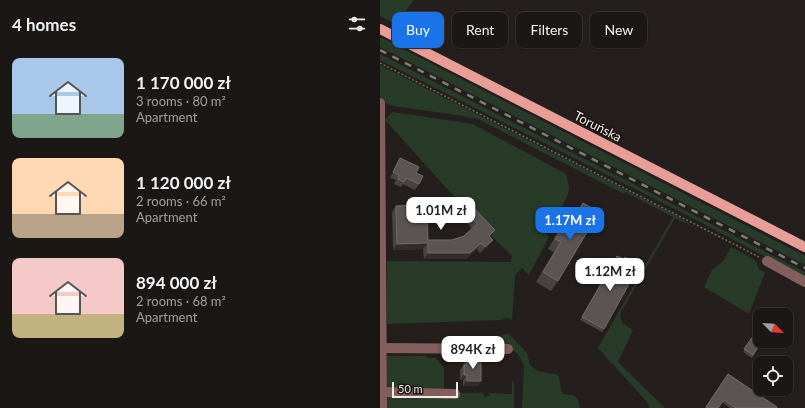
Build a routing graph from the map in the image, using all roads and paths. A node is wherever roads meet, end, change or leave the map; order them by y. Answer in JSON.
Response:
{"nodes":[{"id":1,"x":380,"y":29,"type":"edge"},
{"id":2,"x":380,"y":63,"type":"edge"},
{"id":3,"x":380,"y":103,"type":"edge"},
{"id":4,"x":805,"y":247,"type":"edge"},
{"id":5,"x":767,"y":261,"type":"joint"},
{"id":6,"x":805,"y":282,"type":"edge"},
{"id":7,"x":381,"y":348,"type":"edge"},
{"id":8,"x":508,"y":349,"type":"dead end"},
{"id":9,"x":382,"y":392,"type":"junction"},
{"id":10,"x":455,"y":394,"type":"dead end"},
{"id":11,"x":382,"y":408,"type":"edge"}],
"edges":[{"from":1,"to":4,"type":"main road","name":"Toruńska"},
{"from":2,"to":5,"type":"path"},
{"from":3,"to":7,"type":"street"},
{"from":5,"to":6,"type":"street"},
{"from":7,"to":8,"type":"street"},
{"from":7,"to":9,"type":"street"},
{"from":9,"to":10,"type":"street"},
{"from":9,"to":11,"type":"street"}]}
